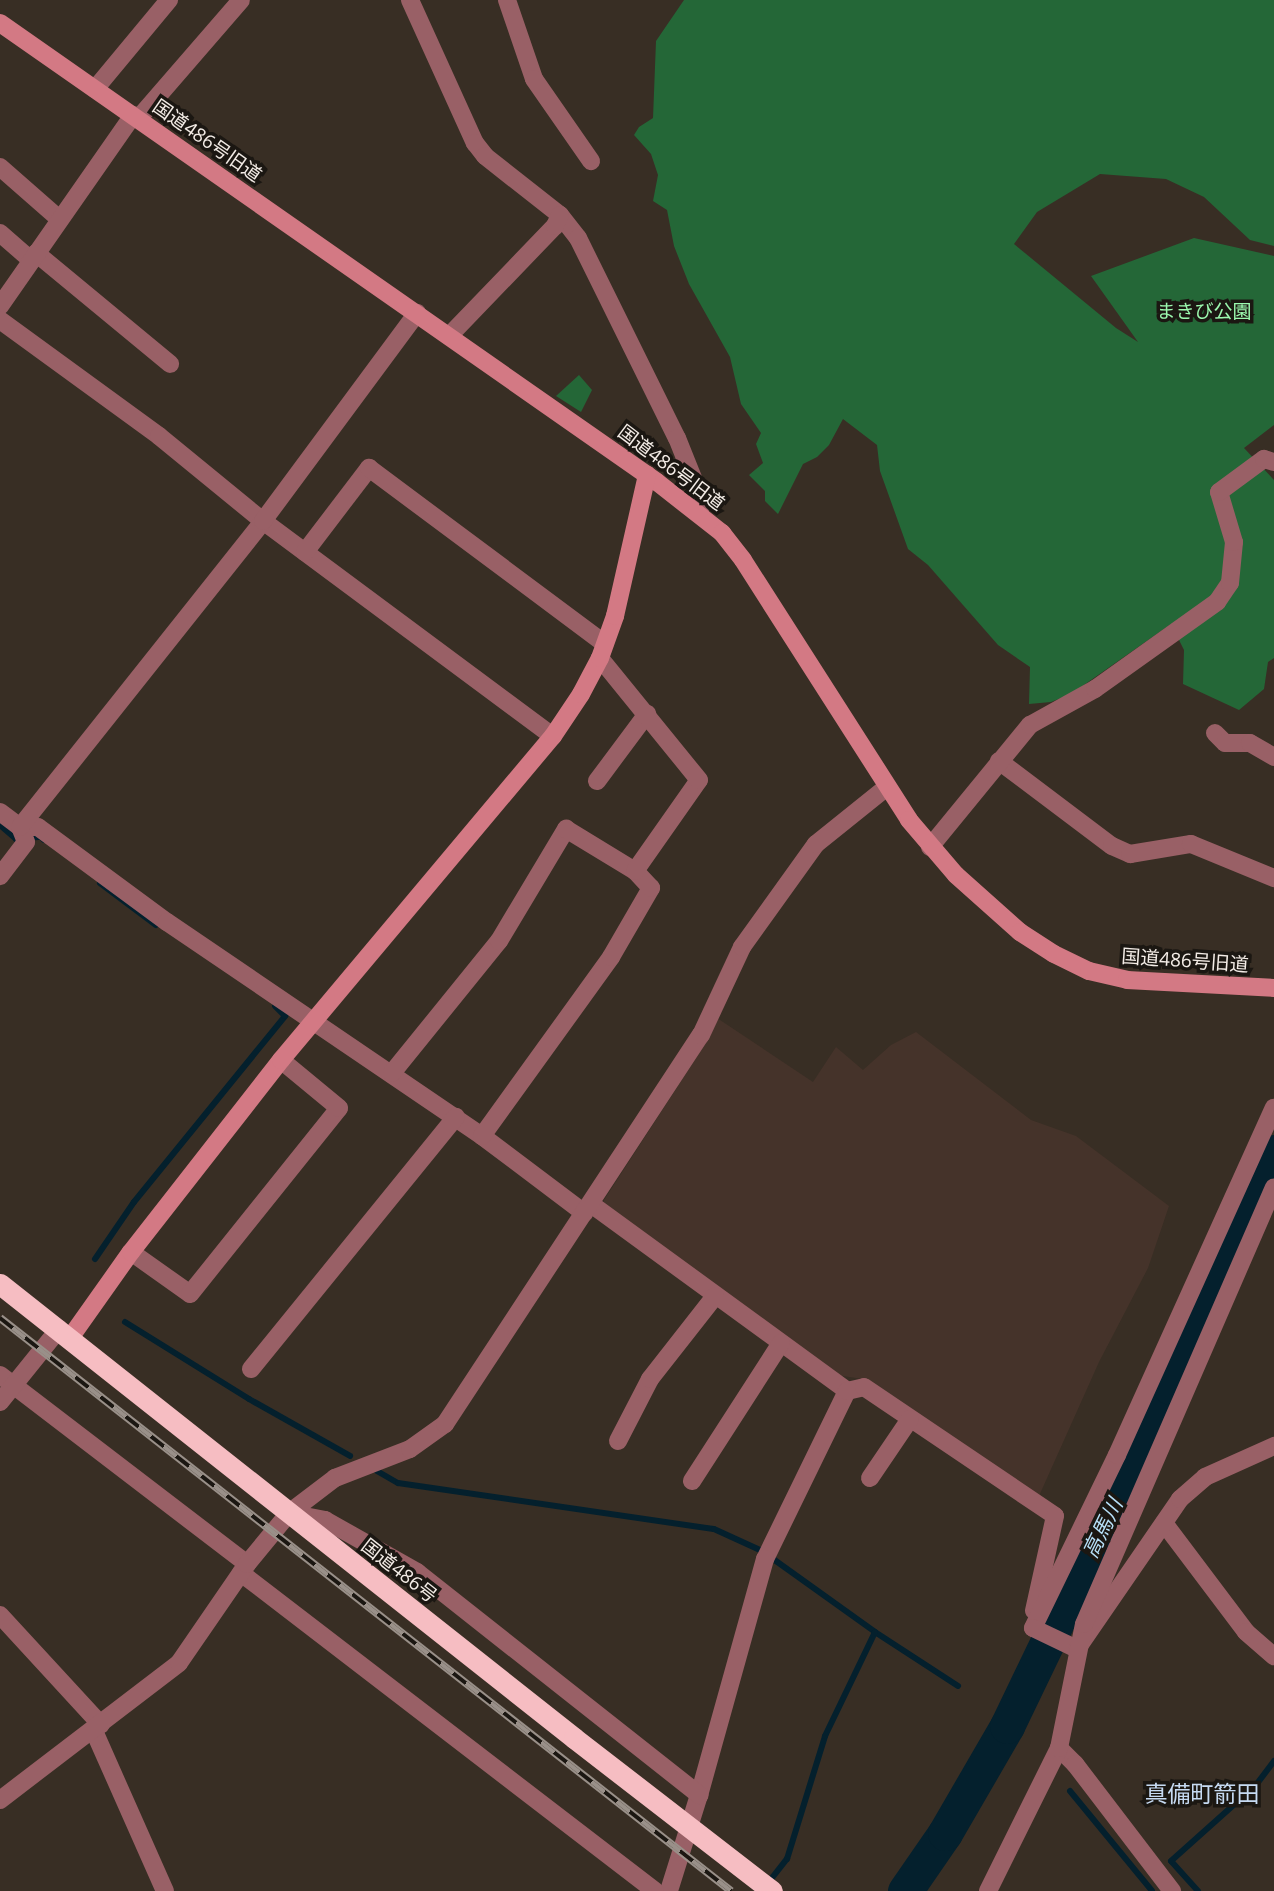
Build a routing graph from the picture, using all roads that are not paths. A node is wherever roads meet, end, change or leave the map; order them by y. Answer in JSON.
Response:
{"nodes":[{"id":1,"x":169,"y":0,"type":"edge"},
{"id":2,"x":241,"y":0,"type":"edge"},
{"id":3,"x":410,"y":0,"type":"edge"},
{"id":4,"x":507,"y":0,"type":"edge"},
{"id":5,"x":0,"y":23,"type":"edge"},
{"id":6,"x":95,"y":89,"type":"junction"},
{"id":7,"x":135,"y":117,"type":"junction"},
{"id":8,"x":591,"y":160,"type":"dead end"},
{"id":9,"x":0,"y":167,"type":"edge"},
{"id":10,"x":560,"y":215,"type":"junction"},
{"id":11,"x":58,"y":218,"type":"junction"},
{"id":12,"x":0,"y":233,"type":"edge"},
{"id":13,"x":33,"y":257,"type":"junction"},
{"id":14,"x":0,"y":306,"type":"edge"},
{"id":15,"x":417,"y":313,"type":"junction"},
{"id":16,"x":0,"y":320,"type":"edge"},
{"id":17,"x":449,"y":335,"type":"junction"},
{"id":18,"x":170,"y":363,"type":"dead end"},
{"id":19,"x":1274,"y":462,"type":"edge"},
{"id":20,"x":647,"y":474,"type":"junction"},
{"id":21,"x":701,"y":514,"type":"junction"},
{"id":22,"x":263,"y":521,"type":"junction"},
{"id":23,"x":305,"y":552,"type":"junction"},
{"id":24,"x":603,"y":651,"type":"junction"},
{"id":25,"x":647,"y":714,"type":"junction"},
{"id":26,"x":1215,"y":733,"type":"dead end"},
{"id":27,"x":553,"y":736,"type":"junction"},
{"id":28,"x":1274,"y":757,"type":"edge"},
{"id":29,"x":999,"y":761,"type":"junction"},
{"id":30,"x":597,"y":781,"type":"dead end"},
{"id":31,"x":887,"y":787,"type":"junction"},
{"id":32,"x":0,"y":812,"type":"edge"},
{"id":33,"x":24,"y":835,"type":"junction"},
{"id":34,"x":930,"y":847,"type":"junction"},
{"id":35,"x":635,"y":871,"type":"junction"},
{"id":36,"x":0,"y":876,"type":"edge"},
{"id":37,"x":1274,"y":878,"type":"edge"},
{"id":38,"x":1274,"y":988,"type":"edge"},
{"id":39,"x":314,"y":1020,"type":"junction"},
{"id":40,"x":281,"y":1060,"type":"junction"},
{"id":41,"x":393,"y":1073,"type":"junction"},
{"id":42,"x":1274,"y":1108,"type":"edge"},
{"id":43,"x":456,"y":1117,"type":"junction"},
{"id":44,"x":482,"y":1136,"type":"junction"},
{"id":45,"x":1274,"y":1188,"type":"edge"},
{"id":46,"x":587,"y":1208,"type":"junction"},
{"id":47,"x":131,"y":1252,"type":"junction"},
{"id":48,"x":0,"y":1284,"type":"edge"},
{"id":49,"x":715,"y":1296,"type":"junction"},
{"id":50,"x":65,"y":1334,"type":"junction"},
{"id":51,"x":781,"y":1343,"type":"junction"},
{"id":52,"x":251,"y":1369,"type":"dead end"},
{"id":53,"x":7,"y":1380,"type":"edge"},
{"id":54,"x":847,"y":1391,"type":"junction"},
{"id":55,"x":0,"y":1402,"type":"edge"},
{"id":56,"x":910,"y":1419,"type":"junction"},
{"id":57,"x":618,"y":1441,"type":"dead end"},
{"id":58,"x":1274,"y":1446,"type":"edge"},
{"id":59,"x":870,"y":1478,"type":"dead end"},
{"id":60,"x":692,"y":1482,"type":"dead end"},
{"id":61,"x":289,"y":1513,"type":"junction"},
{"id":62,"x":1164,"y":1523,"type":"junction"},
{"id":63,"x":244,"y":1569,"type":"junction"},
{"id":64,"x":0,"y":1615,"type":"edge"},
{"id":65,"x":1037,"y":1630,"type":"junction"},
{"id":66,"x":1072,"y":1648,"type":"junction"},
{"id":67,"x":1274,"y":1656,"type":"edge"},
{"id":68,"x":97,"y":1728,"type":"junction"},
{"id":69,"x":1059,"y":1748,"type":"junction"},
{"id":70,"x":699,"y":1795,"type":"junction"},
{"id":71,"x":0,"y":1800,"type":"edge"},
{"id":72,"x":165,"y":1891,"type":"edge"},
{"id":73,"x":655,"y":1891,"type":"edge"},
{"id":74,"x":668,"y":1891,"type":"edge"},
{"id":75,"x":772,"y":1891,"type":"edge"},
{"id":76,"x":988,"y":1891,"type":"edge"},
{"id":77,"x":1172,"y":1891,"type":"edge"}],
"edges":[{"from":1,"to":6,"type":"street"},
{"from":2,"to":7,"type":"street"},
{"from":3,"to":10,"type":"street"},
{"from":4,"to":8,"type":"street"},
{"from":5,"to":6,"type":"street","name":"国道486号旧道"},
{"from":6,"to":7,"type":"street","name":"国道486号旧道"},
{"from":7,"to":11,"type":"street"},
{"from":7,"to":15,"type":"street","name":"国道486号旧道"},
{"from":9,"to":11,"type":"street"},
{"from":10,"to":17,"type":"street"},
{"from":10,"to":21,"type":"street"},
{"from":11,"to":13,"type":"street"},
{"from":12,"to":13,"type":"street"},
{"from":13,"to":14,"type":"street"},
{"from":13,"to":18,"type":"street"},
{"from":15,"to":17,"type":"street","name":"国道486号旧道"},
{"from":15,"to":22,"type":"street"},
{"from":16,"to":22,"type":"street"},
{"from":17,"to":20,"type":"street","name":"国道486号旧道"},
{"from":19,"to":29,"type":"street"},
{"from":20,"to":21,"type":"street","name":"国道486号旧道"},
{"from":20,"to":24,"type":"street"},
{"from":21,"to":31,"type":"street","name":"国道486号旧道"},
{"from":22,"to":23,"type":"street"},
{"from":22,"to":33,"type":"street"},
{"from":23,"to":24,"type":"street"},
{"from":23,"to":27,"type":"street"},
{"from":24,"to":25,"type":"street"},
{"from":24,"to":27,"type":"street"},
{"from":25,"to":30,"type":"street"},
{"from":25,"to":35,"type":"street"},
{"from":26,"to":28,"type":"street"},
{"from":27,"to":39,"type":"street"},
{"from":29,"to":34,"type":"street"},
{"from":29,"to":37,"type":"street"},
{"from":31,"to":34,"type":"street","name":"国道486号旧道"},
{"from":31,"to":46,"type":"street"},
{"from":32,"to":33,"type":"street"},
{"from":33,"to":36,"type":"street"},
{"from":33,"to":39,"type":"street"},
{"from":34,"to":38,"type":"street","name":"国道486号旧道"},
{"from":35,"to":41,"type":"street"},
{"from":35,"to":44,"type":"street"},
{"from":39,"to":40,"type":"street"},
{"from":39,"to":41,"type":"street"},
{"from":40,"to":47,"type":"street"},
{"from":40,"to":47,"type":"street"},
{"from":41,"to":43,"type":"street"},
{"from":42,"to":65,"type":"street"},
{"from":43,"to":44,"type":"street"},
{"from":43,"to":52,"type":"street"},
{"from":44,"to":46,"type":"street"},
{"from":45,"to":66,"type":"street"},
{"from":46,"to":49,"type":"street"},
{"from":46,"to":61,"type":"street"},
{"from":47,"to":50,"type":"street"},
{"from":48,"to":50,"type":"highway","name":"国道486号"},
{"from":49,"to":51,"type":"street"},
{"from":49,"to":57,"type":"street"},
{"from":50,"to":53,"type":"street"},
{"from":50,"to":61,"type":"highway","name":"国道486号"},
{"from":51,"to":54,"type":"street"},
{"from":51,"to":60,"type":"street"},
{"from":53,"to":55,"type":"street"},
{"from":53,"to":63,"type":"street"},
{"from":54,"to":56,"type":"street"},
{"from":54,"to":70,"type":"street"},
{"from":56,"to":59,"type":"street"},
{"from":56,"to":65,"type":"street"},
{"from":58,"to":62,"type":"street"},
{"from":61,"to":63,"type":"street"},
{"from":61,"to":70,"type":"street"},
{"from":61,"to":75,"type":"highway","name":"国道486号","bridge":true},
{"from":62,"to":66,"type":"street"},
{"from":62,"to":67,"type":"street"},
{"from":63,"to":68,"type":"street"},
{"from":63,"to":73,"type":"street"},
{"from":64,"to":68,"type":"street"},
{"from":65,"to":66,"type":"street"},
{"from":66,"to":69,"type":"street"},
{"from":68,"to":71,"type":"street"},
{"from":68,"to":72,"type":"street"},
{"from":69,"to":76,"type":"street"},
{"from":69,"to":77,"type":"street"},
{"from":70,"to":74,"type":"street"}]}
